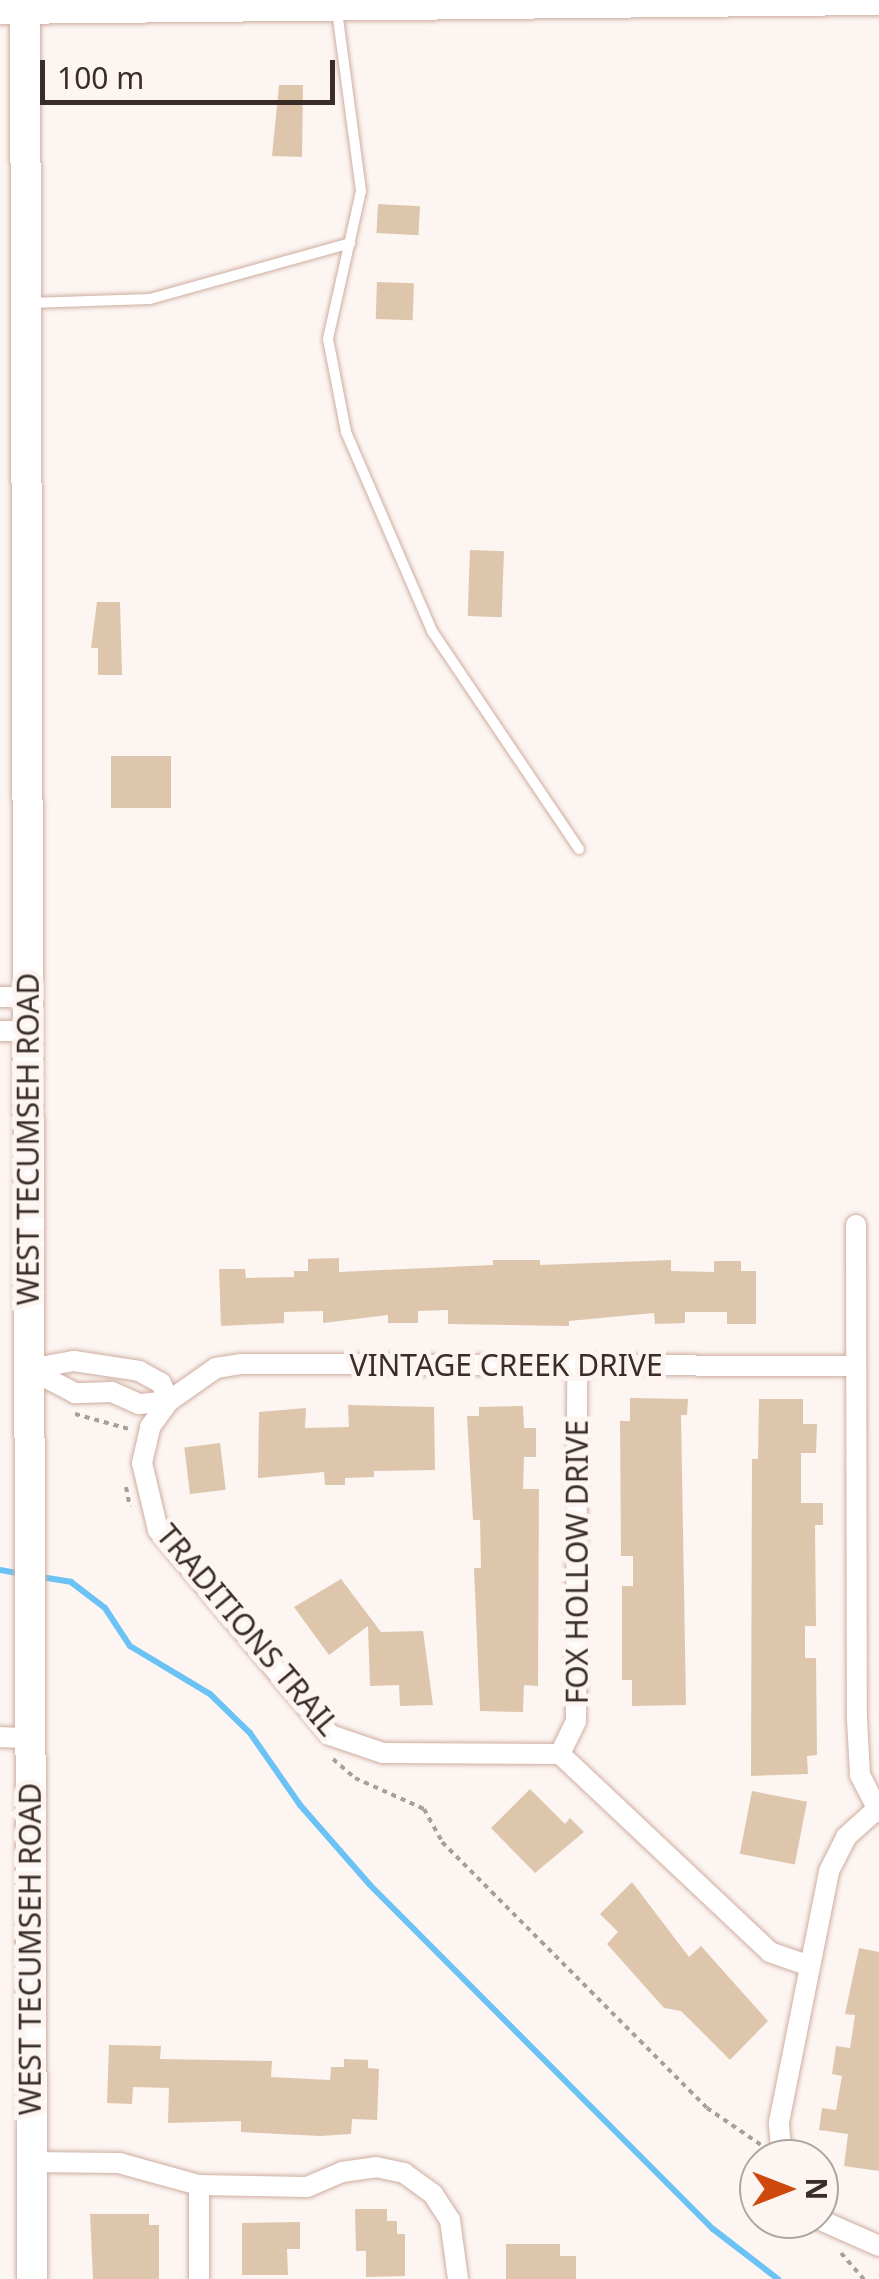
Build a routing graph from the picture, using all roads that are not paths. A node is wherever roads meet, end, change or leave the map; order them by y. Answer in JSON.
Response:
{"nodes":[{"id":1,"x":879,"y":2,"type":"edge"},
{"id":2,"x":336,"y":5,"type":"junction"},
{"id":3,"x":17,"y":7,"type":"edge"},
{"id":4,"x":350,"y":243,"type":"junction"},
{"id":5,"x":26,"y":304,"type":"junction"},
{"id":6,"x":579,"y":849,"type":"dead end"},
{"id":7,"x":14,"y":997,"type":"edge"},
{"id":8,"x":14,"y":1032,"type":"edge"},
{"id":9,"x":856,"y":1225,"type":"dead end"},
{"id":10,"x":577,"y":1366,"type":"junction"},
{"id":11,"x":854,"y":1366,"type":"junction"},
{"id":12,"x":29,"y":1369,"type":"junction"},
{"id":13,"x":169,"y":1400,"type":"junction"},
{"id":14,"x":15,"y":1737,"type":"edge"},
{"id":15,"x":560,"y":1754,"type":"junction"},
{"id":16,"x":877,"y":1811,"type":"edge"},
{"id":17,"x":807,"y":1965,"type":"junction"},
{"id":18,"x":780,"y":2139,"type":"edge"},
{"id":19,"x":31,"y":2162,"type":"junction"},
{"id":20,"x":199,"y":2185,"type":"junction"},
{"id":21,"x":839,"y":2228,"type":"edge"},
{"id":22,"x":879,"y":2246,"type":"edge"},
{"id":23,"x":32,"y":2279,"type":"edge"},
{"id":24,"x":199,"y":2279,"type":"edge"},
{"id":25,"x":458,"y":2279,"type":"edge"}],
"edges":[{"from":1,"to":2,"type":"street"},
{"from":2,"to":3,"type":"street"},
{"from":2,"to":4,"type":"lane"},
{"from":3,"to":5,"type":"main road","name":"WEST TECUMSEH ROAD"},
{"from":4,"to":5,"type":"lane"},
{"from":4,"to":6,"type":"lane"},
{"from":5,"to":7,"type":"main road","name":"WEST TECUMSEH ROAD"},
{"from":7,"to":8,"type":"main road","name":"WEST TECUMSEH ROAD"},
{"from":8,"to":12,"type":"main road","name":"WEST TECUMSEH ROAD"},
{"from":9,"to":11,"type":"street"},
{"from":10,"to":11,"type":"street","name":"VINTAGE CREEK DRIVE"},
{"from":10,"to":13,"type":"street","name":"VINTAGE CREEK DRIVE"},
{"from":10,"to":15,"type":"street","name":"FOX HOLLOW DRIVE"},
{"from":11,"to":16,"type":"street"},
{"from":12,"to":13,"type":"street"},
{"from":12,"to":13,"type":"street"},
{"from":12,"to":14,"type":"main road","name":"WEST TECUMSEH ROAD"},
{"from":13,"to":15,"type":"street","name":"TRADITIONS TRAIL"},
{"from":14,"to":19,"type":"main road","name":"WEST TECUMSEH ROAD"},
{"from":15,"to":17,"type":"street"},
{"from":16,"to":17,"type":"street"},
{"from":17,"to":18,"type":"street"},
{"from":19,"to":20,"type":"street"},
{"from":19,"to":23,"type":"main road","name":"WEST TECUMSEH ROAD"},
{"from":20,"to":24,"type":"street"},
{"from":20,"to":25,"type":"street"},
{"from":21,"to":22,"type":"street"}]}
